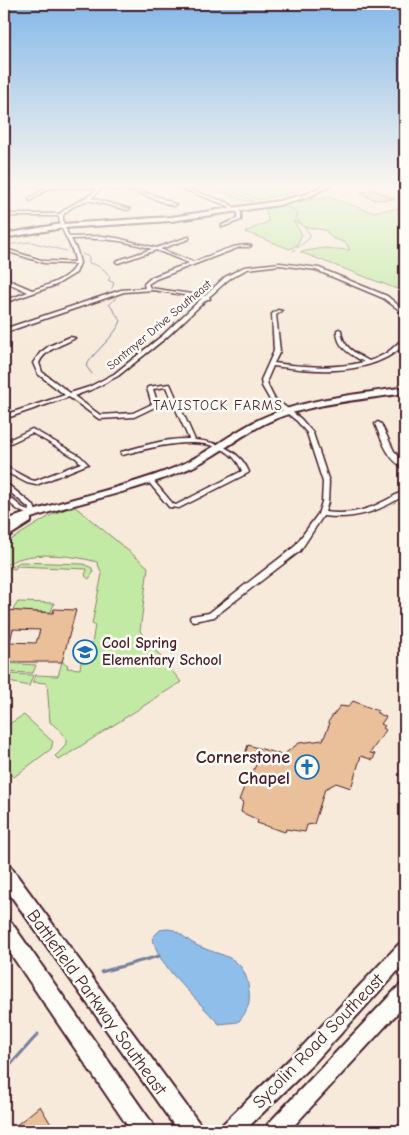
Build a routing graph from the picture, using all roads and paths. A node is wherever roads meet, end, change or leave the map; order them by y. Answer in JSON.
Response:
{"nodes":[{"id":1,"x":68,"y":238,"type":"joint"},
{"id":2,"x":188,"y":238,"type":"dead end"},
{"id":3,"x":249,"y":246,"type":"dead end"},
{"id":4,"x":156,"y":249,"type":"junction"},
{"id":5,"x":8,"y":251,"type":"dead end"},
{"id":6,"x":78,"y":262,"type":"junction"},
{"id":7,"x":118,"y":262,"type":"dead end"},
{"id":8,"x":192,"y":263,"type":"junction"},
{"id":9,"x":4,"y":280,"type":"edge"},
{"id":10,"x":148,"y":289,"type":"junction"},
{"id":11,"x":32,"y":292,"type":"junction"},
{"id":12,"x":208,"y":298,"type":"junction"},
{"id":13,"x":4,"y":302,"type":"edge"},
{"id":14,"x":280,"y":311,"type":"dead end"},
{"id":15,"x":405,"y":313,"type":"edge"},
{"id":16,"x":339,"y":330,"type":"dead end"},
{"id":17,"x":4,"y":331,"type":"edge"},
{"id":18,"x":72,"y":338,"type":"dead end"},
{"id":19,"x":405,"y":339,"type":"edge"},
{"id":20,"x":367,"y":362,"type":"junction"},
{"id":21,"x":273,"y":364,"type":"junction"},
{"id":22,"x":405,"y":390,"type":"edge"},
{"id":23,"x":71,"y":395,"type":"junction"},
{"id":24,"x":289,"y":412,"type":"junction"},
{"id":25,"x":4,"y":418,"type":"edge"},
{"id":26,"x":378,"y":424,"type":"dead end"},
{"id":27,"x":192,"y":440,"type":"junction"},
{"id":28,"x":4,"y":444,"type":"edge"},
{"id":29,"x":220,"y":448,"type":"junction"},
{"id":30,"x":123,"y":453,"type":"dead end"},
{"id":31,"x":405,"y":466,"type":"edge"},
{"id":32,"x":4,"y":468,"type":"edge"},
{"id":33,"x":16,"y":476,"type":"junction"},
{"id":34,"x":149,"y":480,"type":"junction"},
{"id":35,"x":4,"y":483,"type":"edge"},
{"id":36,"x":405,"y":492,"type":"edge"},
{"id":37,"x":4,"y":495,"type":"edge"},
{"id":38,"x":34,"y":514,"type":"junction"},
{"id":39,"x":321,"y":514,"type":"junction"},
{"id":40,"x":4,"y":525,"type":"edge"},
{"id":41,"x":4,"y":536,"type":"edge"},
{"id":42,"x":194,"y":618,"type":"dead end"},
{"id":43,"x":4,"y":872,"type":"edge"},
{"id":44,"x":4,"y":928,"type":"edge"},
{"id":45,"x":405,"y":950,"type":"edge"},
{"id":46,"x":405,"y":992,"type":"edge"},
{"id":47,"x":144,"y":1131,"type":"edge"},
{"id":48,"x":191,"y":1131,"type":"edge"},
{"id":49,"x":230,"y":1131,"type":"edge"},
{"id":50,"x":275,"y":1131,"type":"edge"}],
"edges":[{"from":1,"to":4,"type":"street"},
{"from":1,"to":6,"type":"street"},
{"from":2,"to":4,"type":"street"},
{"from":3,"to":8,"type":"street"},
{"from":4,"to":7,"type":"street"},
{"from":4,"to":8,"type":"street"},
{"from":5,"to":6,"type":"street"},
{"from":6,"to":11,"type":"street"},
{"from":8,"to":10,"type":"street"},
{"from":9,"to":11,"type":"street"},
{"from":10,"to":12,"type":"street"},
{"from":10,"to":17,"type":"street"},
{"from":11,"to":13,"type":"street"},
{"from":12,"to":15,"type":"street","name":"Santmyer Drive Southeast"},
{"from":12,"to":23,"type":"street","name":"Santmyer Drive Southeast"},
{"from":14,"to":21,"type":"street"},
{"from":16,"to":20,"type":"street"},
{"from":18,"to":23,"type":"street"},
{"from":19,"to":20,"type":"street"},
{"from":20,"to":21,"type":"street"},
{"from":21,"to":24,"type":"street"},
{"from":22,"to":24,"type":"street"},
{"from":23,"to":25,"type":"street","name":"Santmyer Drive Southeast"},
{"from":23,"to":27,"type":"street"},
{"from":24,"to":29,"type":"street"},
{"from":24,"to":39,"type":"street"},
{"from":26,"to":31,"type":"street"},
{"from":27,"to":29,"type":"street"},
{"from":27,"to":30,"type":"street"},
{"from":28,"to":33,"type":"street"},
{"from":29,"to":34,"type":"street"},
{"from":29,"to":34,"type":"street"},
{"from":32,"to":33,"type":"street"},
{"from":33,"to":35,"type":"street"},
{"from":34,"to":38,"type":"street"},
{"from":35,"to":38,"type":"street"},
{"from":36,"to":39,"type":"street"},
{"from":37,"to":38,"type":"street"},
{"from":38,"to":40,"type":"street"},
{"from":38,"to":41,"type":"street"},
{"from":39,"to":42,"type":"street"},
{"from":43,"to":48,"type":"main road","name":"Battlefield Parkway Southeast"},
{"from":44,"to":47,"type":"main road","name":"Battlefield Parkway Southeast"},
{"from":45,"to":49,"type":"street","name":"Sycolin Road Southeast"},
{"from":46,"to":50,"type":"street","name":"Sycolin Road Southeast"}]}
